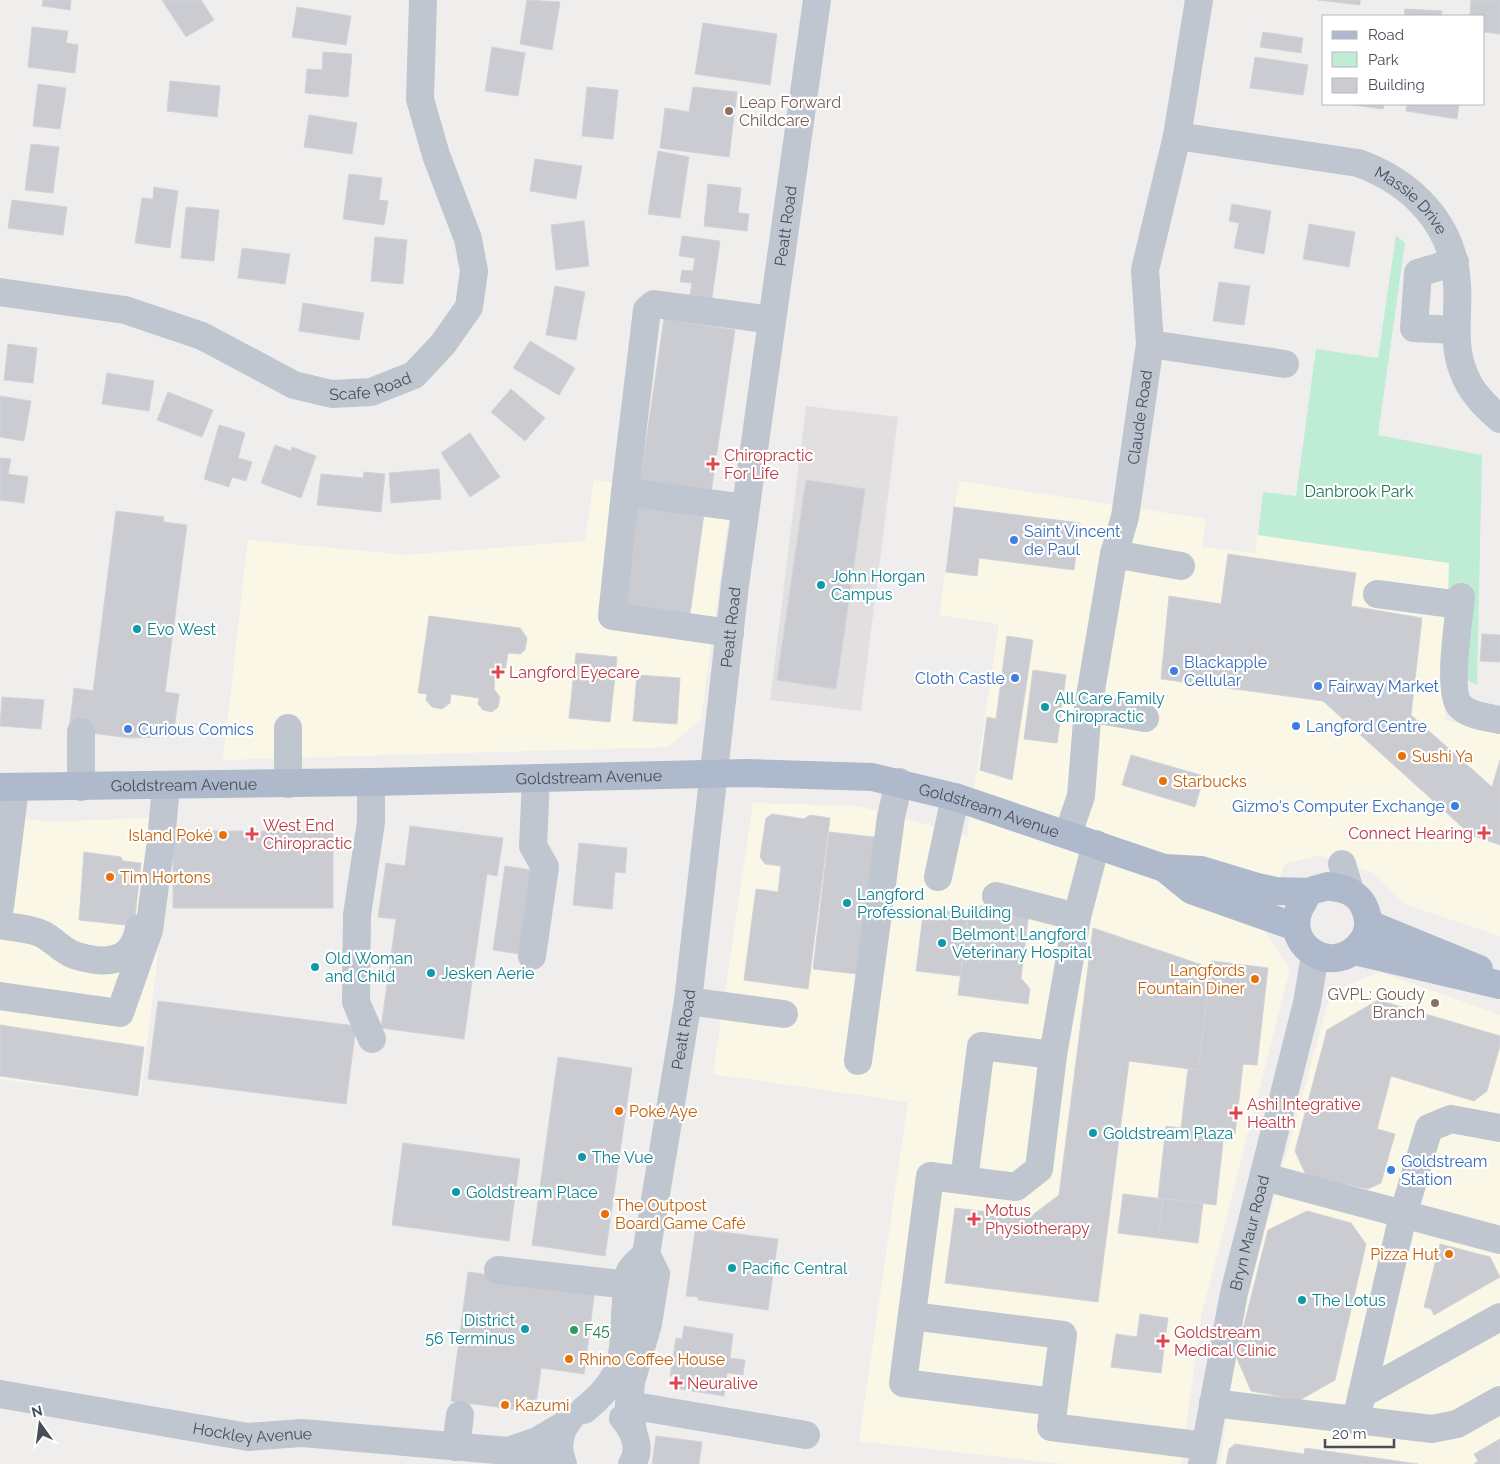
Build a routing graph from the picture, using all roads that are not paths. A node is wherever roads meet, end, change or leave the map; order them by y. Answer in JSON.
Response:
{"nodes":[{"id":1,"x":423,"y":0,"type":"edge"},
{"id":2,"x":816,"y":0,"type":"edge"},
{"id":3,"x":1199,"y":0,"type":"edge"},
{"id":4,"x":1177,"y":136,"type":"junction"},
{"id":5,"x":1455,"y":262,"type":"junction"},
{"id":6,"x":0,"y":292,"type":"edge"},
{"id":7,"x":772,"y":320,"type":"junction"},
{"id":8,"x":1150,"y":344,"type":"junction"},
{"id":9,"x":1464,"y":344,"type":"junction"},
{"id":10,"x":1285,"y":364,"type":"dead end"},
{"id":11,"x":1500,"y":419,"type":"edge"},
{"id":12,"x":626,"y":492,"type":"junction"},
{"id":13,"x":745,"y":508,"type":"junction"},
{"id":14,"x":1114,"y":554,"type":"junction"},
{"id":15,"x":1181,"y":566,"type":"dead end"},
{"id":16,"x":1377,"y":594,"type":"dead end"},
{"id":17,"x":730,"y":634,"type":"junction"},
{"id":18,"x":1088,"y":708,"type":"junction"},
{"id":19,"x":1145,"y":718,"type":"dead end"},
{"id":20,"x":1500,"y":720,"type":"edge"},
{"id":21,"x":288,"y":728,"type":"dead end"},
{"id":22,"x":81,"y":732,"type":"dead end"},
{"id":23,"x":712,"y":774,"type":"junction"},
{"id":24,"x":536,"y":778,"type":"junction"},
{"id":25,"x":370,"y":782,"type":"junction"},
{"id":26,"x":899,"y":782,"type":"junction"},
{"id":27,"x":288,"y":784,"type":"junction"},
{"id":28,"x":166,"y":786,"type":"junction"},
{"id":29,"x":81,"y":787,"type":"junction"},
{"id":30,"x":7,"y":788,"type":"edge"},
{"id":31,"x":955,"y":797,"type":"junction"},
{"id":32,"x":1068,"y":834,"type":"junction"},
{"id":33,"x":162,"y":841,"type":"junction"},
{"id":34,"x":1096,"y":844,"type":"junction"},
{"id":35,"x":1164,"y":868,"type":"junction"},
{"id":36,"x":938,"y":877,"type":"dead end"},
{"id":37,"x":1329,"y":890,"type":"junction"},
{"id":38,"x":996,"y":896,"type":"dead end"},
{"id":39,"x":0,"y":907,"type":"edge"},
{"id":40,"x":1077,"y":918,"type":"junction"},
{"id":41,"x":1369,"y":924,"type":"junction"},
{"id":42,"x":0,"y":925,"type":"edge"},
{"id":43,"x":1296,"y":927,"type":"junction"},
{"id":44,"x":1334,"y":955,"type":"junction"},
{"id":45,"x":532,"y":956,"type":"dead end"},
{"id":46,"x":1500,"y":978,"type":"edge"},
{"id":47,"x":1500,"y":985,"type":"edge"},
{"id":48,"x":0,"y":996,"type":"edge"},
{"id":49,"x":688,"y":1001,"type":"junction"},
{"id":50,"x":784,"y":1014,"type":"dead end"},
{"id":51,"x":372,"y":1039,"type":"dead end"},
{"id":52,"x":1053,"y":1055,"type":"junction"},
{"id":53,"x":858,"y":1061,"type":"dead end"},
{"id":54,"x":1500,"y":1128,"type":"edge"},
{"id":55,"x":1264,"y":1177,"type":"junction"},
{"id":56,"x":964,"y":1180,"type":"junction"},
{"id":57,"x":1403,"y":1215,"type":"junction"},
{"id":58,"x":1500,"y":1240,"type":"edge"},
{"id":59,"x":646,"y":1254,"type":"junction"},
{"id":60,"x":498,"y":1270,"type":"dead end"},
{"id":61,"x":628,"y":1285,"type":"junction"},
{"id":62,"x":912,"y":1316,"type":"junction"},
{"id":63,"x":1500,"y":1317,"type":"edge"},
{"id":64,"x":0,"y":1394,"type":"edge"},
{"id":65,"x":1362,"y":1394,"type":"junction"},
{"id":66,"x":1500,"y":1400,"type":"edge"},
{"id":67,"x":1054,"y":1402,"type":"junction"},
{"id":68,"x":1213,"y":1403,"type":"junction"},
{"id":69,"x":629,"y":1405,"type":"junction"},
{"id":70,"x":460,"y":1415,"type":"dead end"},
{"id":71,"x":575,"y":1417,"type":"junction"},
{"id":72,"x":1356,"y":1420,"type":"junction"},
{"id":73,"x":632,"y":1432,"type":"junction"},
{"id":74,"x":806,"y":1435,"type":"dead end"},
{"id":75,"x":456,"y":1447,"type":"junction"},
{"id":76,"x":508,"y":1451,"type":"junction"},
{"id":77,"x":1204,"y":1455,"type":"edge"},
{"id":78,"x":543,"y":1464,"type":"edge"},
{"id":79,"x":563,"y":1464,"type":"edge"},
{"id":80,"x":632,"y":1464,"type":"edge"}],
"edges":[{"from":1,"to":6,"type":"street","name":"Scafe Road"},
{"from":2,"to":7,"type":"street","name":"Peatt Road"},
{"from":3,"to":4,"type":"street","name":"Claude Road"},
{"from":4,"to":5,"type":"street","name":"Massie Drive"},
{"from":4,"to":8,"type":"street","name":"Claude Road"},
{"from":5,"to":9,"type":"street","name":"Massie Drive"},
{"from":5,"to":9,"type":"street"},
{"from":7,"to":12,"type":"street"},
{"from":7,"to":13,"type":"street","name":"Peatt Road"},
{"from":8,"to":10,"type":"street"},
{"from":8,"to":14,"type":"street","name":"Claude Road"},
{"from":9,"to":11,"type":"street","name":"Massie Drive"},
{"from":12,"to":13,"type":"street"},
{"from":12,"to":17,"type":"street"},
{"from":13,"to":17,"type":"street","name":"Peatt Road"},
{"from":14,"to":15,"type":"street"},
{"from":14,"to":18,"type":"street","name":"Claude Road"},
{"from":16,"to":20,"type":"street"},
{"from":17,"to":23,"type":"street","name":"Peatt Road"},
{"from":18,"to":19,"type":"street"},
{"from":18,"to":32,"type":"street","name":"Claude Road"},
{"from":21,"to":27,"type":"street"},
{"from":22,"to":29,"type":"street"},
{"from":23,"to":24,"type":"main road","name":"Goldstream Avenue"},
{"from":23,"to":26,"type":"main road","name":"Goldstream Avenue"},
{"from":23,"to":49,"type":"street","name":"Peatt Road"},
{"from":24,"to":25,"type":"main road","name":"Goldstream Avenue"},
{"from":24,"to":45,"type":"street"},
{"from":25,"to":27,"type":"main road","name":"Goldstream Avenue"},
{"from":25,"to":51,"type":"street"},
{"from":26,"to":31,"type":"main road","name":"Goldstream Avenue"},
{"from":26,"to":53,"type":"street"},
{"from":27,"to":28,"type":"main road","name":"Goldstream Avenue"},
{"from":28,"to":29,"type":"main road","name":"Goldstream Avenue"},
{"from":28,"to":33,"type":"street"},
{"from":29,"to":30,"type":"main road","name":"Goldstream Avenue"},
{"from":30,"to":39,"type":"street"},
{"from":31,"to":32,"type":"main road","name":"Goldstream Avenue"},
{"from":31,"to":36,"type":"street"},
{"from":32,"to":34,"type":"main road","name":"Goldstream Avenue"},
{"from":33,"to":42,"type":"street"},
{"from":33,"to":48,"type":"street"},
{"from":34,"to":35,"type":"main road","name":"Goldstream Avenue"},
{"from":34,"to":40,"type":"street"},
{"from":35,"to":37,"type":"main road","name":"Goldstream Avenue"},
{"from":35,"to":43,"type":"main road","name":"Goldstream Avenue"},
{"from":37,"to":41,"type":"main road"},
{"from":37,"to":43,"type":"main road"},
{"from":38,"to":40,"type":"street"},
{"from":40,"to":52,"type":"street"},
{"from":41,"to":44,"type":"main road"},
{"from":41,"to":46,"type":"main road"},
{"from":43,"to":44,"type":"main road"},
{"from":44,"to":47,"type":"main road"},
{"from":44,"to":55,"type":"street","name":"Bryn Maur Road"},
{"from":49,"to":50,"type":"street"},
{"from":49,"to":59,"type":"street","name":"Peatt Road"},
{"from":52,"to":56,"type":"street"},
{"from":52,"to":56,"type":"street"},
{"from":54,"to":57,"type":"street"},
{"from":55,"to":57,"type":"street"},
{"from":55,"to":68,"type":"street","name":"Bryn Maur Road"},
{"from":56,"to":62,"type":"street"},
{"from":57,"to":58,"type":"street"},
{"from":57,"to":65,"type":"street"},
{"from":59,"to":61,"type":"street"},
{"from":59,"to":69,"type":"street"},
{"from":60,"to":61,"type":"street"},
{"from":61,"to":71,"type":"street"},
{"from":62,"to":67,"type":"street"},
{"from":62,"to":67,"type":"street"},
{"from":63,"to":65,"type":"street"},
{"from":64,"to":75,"type":"street","name":"Hockley Avenue"},
{"from":65,"to":72,"type":"street"},
{"from":66,"to":72,"type":"street"},
{"from":67,"to":77,"type":"street"},
{"from":68,"to":72,"type":"street"},
{"from":68,"to":77,"type":"street","name":"Bryn Maur Road"},
{"from":69,"to":73,"type":"street"},
{"from":69,"to":74,"type":"street"},
{"from":70,"to":75,"type":"street"},
{"from":71,"to":73,"type":"street"},
{"from":71,"to":76,"type":"street","name":"Hockley Avenue"},
{"from":71,"to":79,"type":"street"},
{"from":73,"to":80,"type":"street"},
{"from":75,"to":76,"type":"street","name":"Hockley Avenue"},
{"from":76,"to":78,"type":"street","name":"Hockley Avenue"}]}
